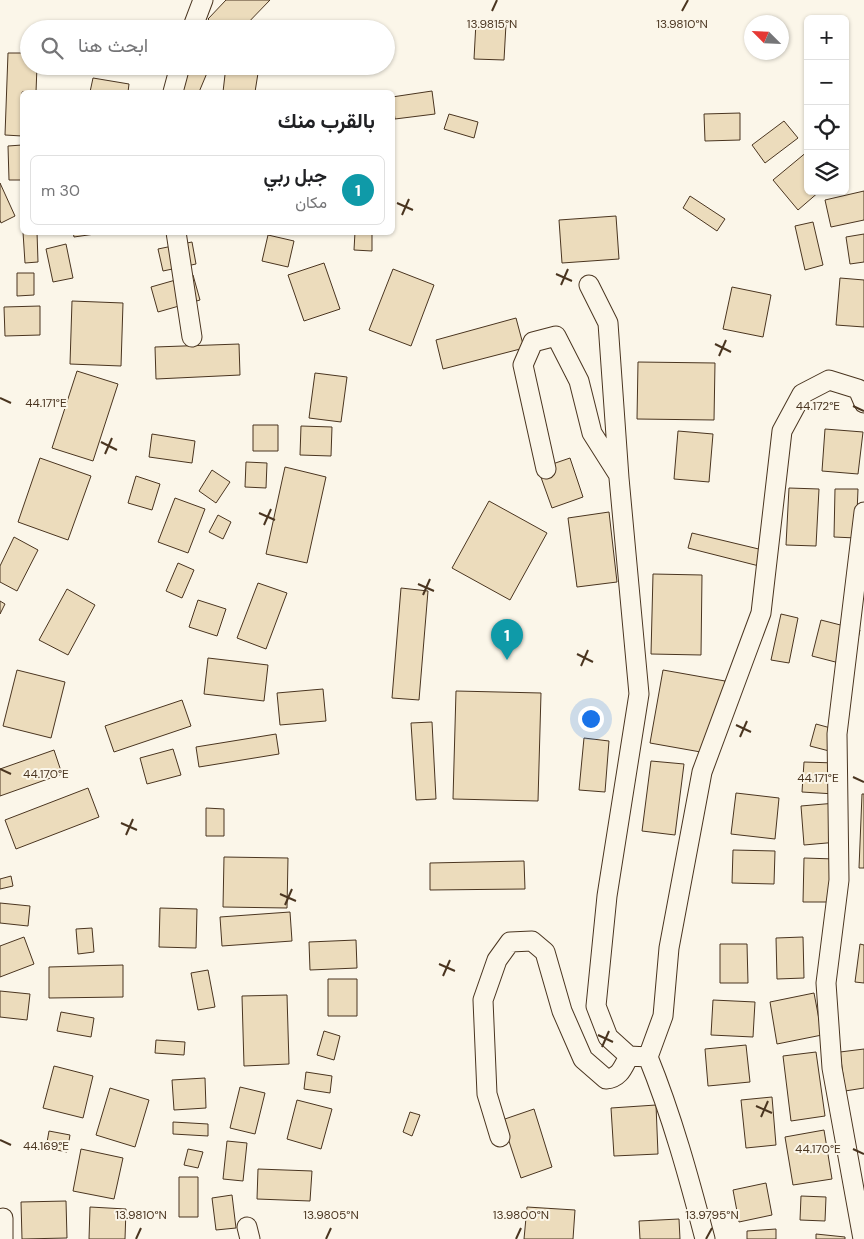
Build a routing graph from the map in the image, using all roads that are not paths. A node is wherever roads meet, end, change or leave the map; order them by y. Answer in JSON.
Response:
{"nodes":[{"id":1,"x":204,"y":0,"type":"edge"},
{"id":2,"x":196,"y":20,"type":"edge"},
{"id":3,"x":178,"y":75,"type":"edge"},
{"id":4,"x":174,"y":90,"type":"edge"},
{"id":5,"x":176,"y":235,"type":"edge"},
{"id":6,"x":589,"y":286,"type":"dead end"},
{"id":7,"x":192,"y":337,"type":"dead end"},
{"id":8,"x":864,"y":403,"type":"edge"},
{"id":9,"x":546,"y":468,"type":"dead end"},
{"id":10,"x":620,"y":478,"type":"junction"},
{"id":11,"x":864,"y":512,"type":"edge"},
{"id":12,"x":629,"y":1056,"type":"junction"},
{"id":13,"x":648,"y":1057,"type":"junction"},
{"id":14,"x":500,"y":1138,"type":"dead end"},
{"id":15,"x":3,"y":1218,"type":"dead end"},
{"id":16,"x":3,"y":1239,"type":"edge"},
{"id":17,"x":705,"y":1239,"type":"edge"},
{"id":18,"x":863,"y":1239,"type":"edge"}],
"edges":[{"from":1,"to":2,"type":"street"},
{"from":3,"to":4,"type":"street"},
{"from":5,"to":7,"type":"street"},
{"from":6,"to":10,"type":"street"},
{"from":8,"to":13,"type":"street"},
{"from":9,"to":10,"type":"street"},
{"from":10,"to":12,"type":"street"},
{"from":11,"to":18,"type":"street"},
{"from":12,"to":13,"type":"street"},
{"from":12,"to":14,"type":"street"},
{"from":13,"to":17,"type":"street"},
{"from":15,"to":16,"type":"street"}]}
